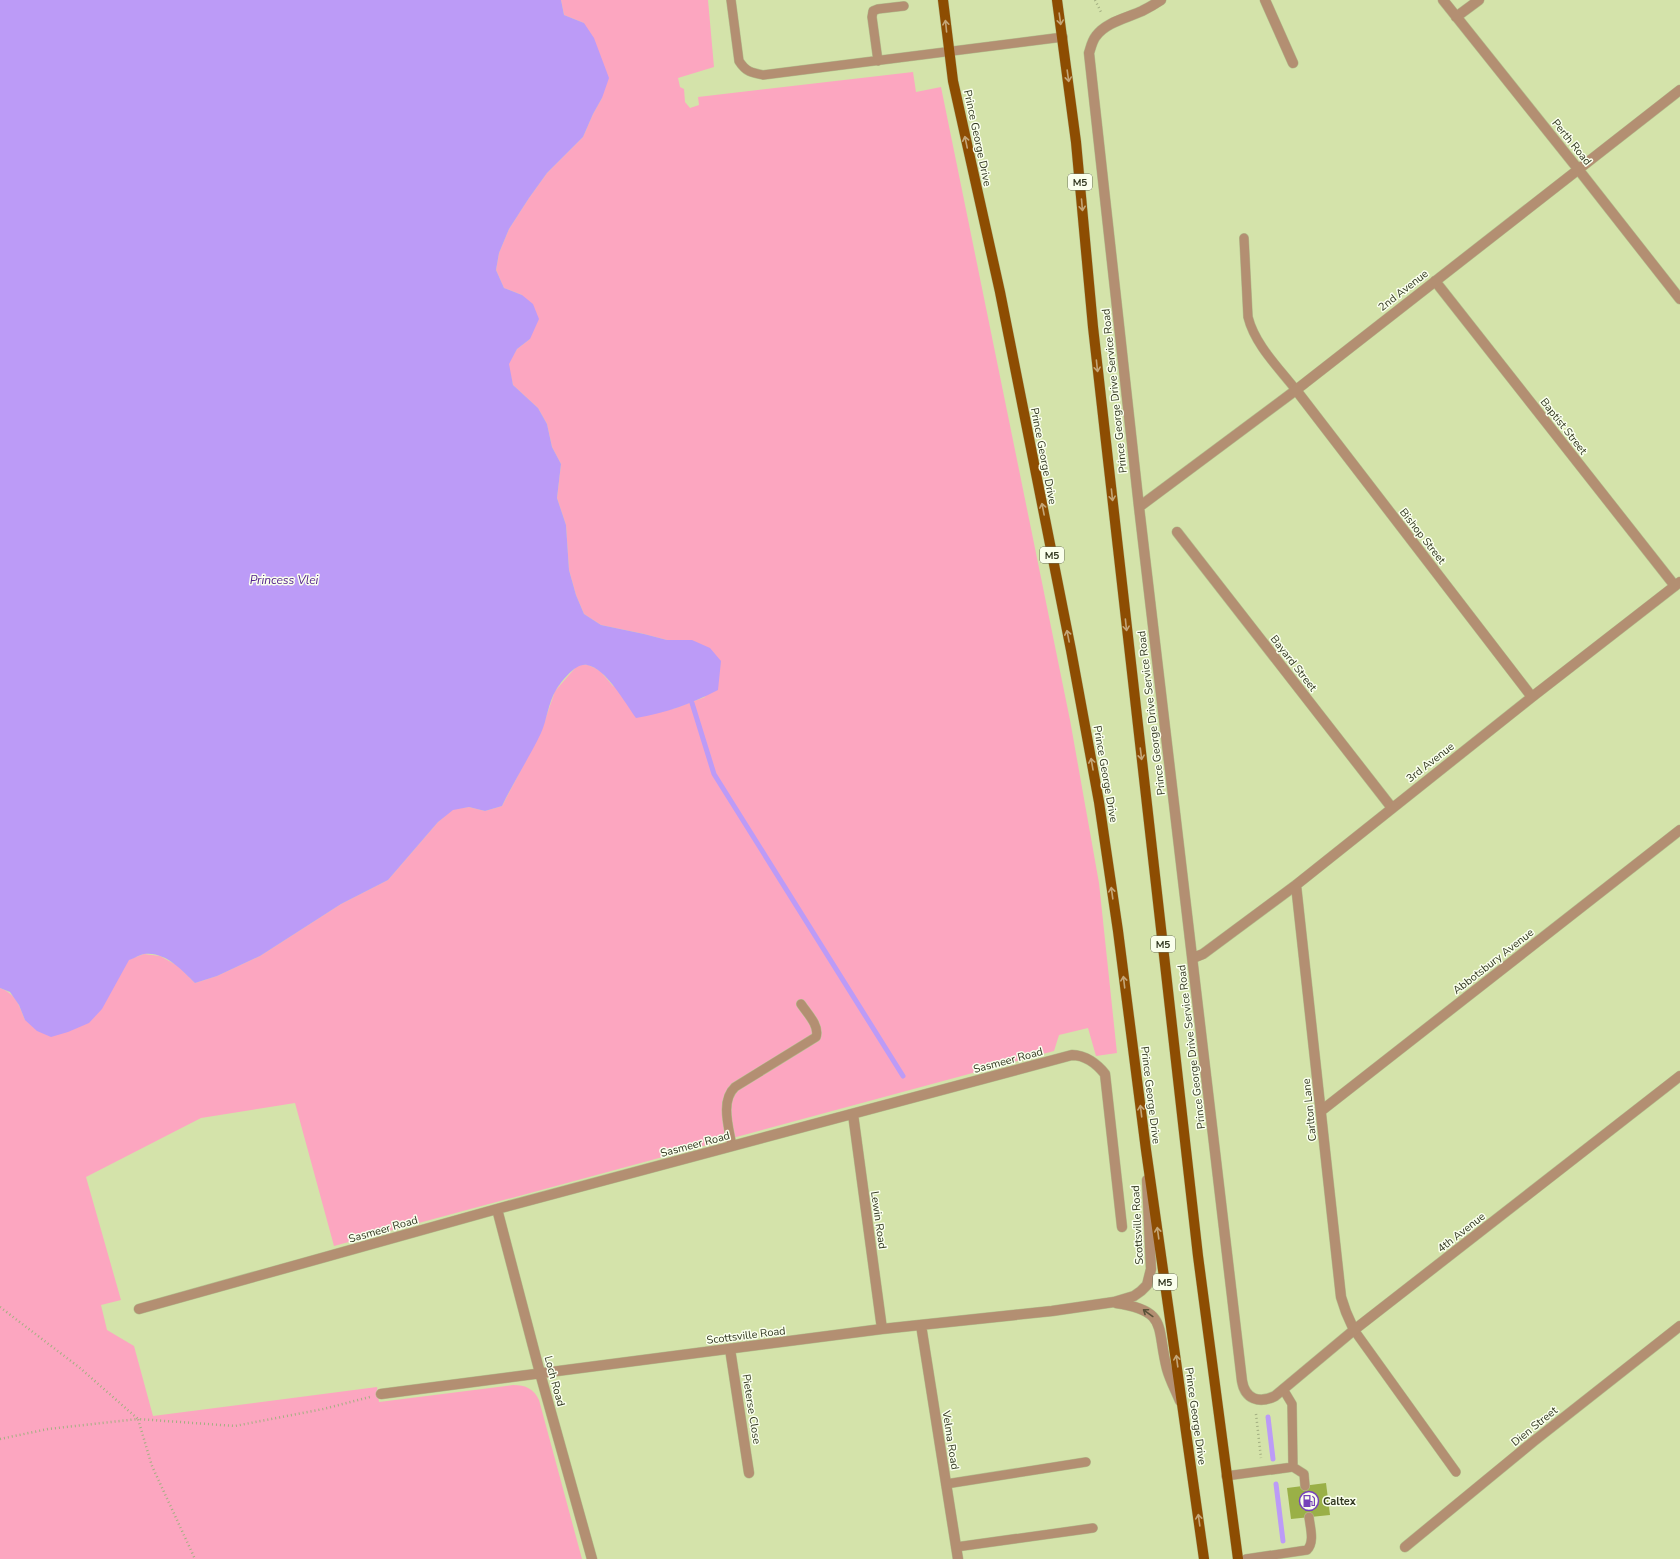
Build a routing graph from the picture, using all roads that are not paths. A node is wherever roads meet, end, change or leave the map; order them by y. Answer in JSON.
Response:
{"nodes":[{"id":1,"x":730,"y":0,"type":"edge"},
{"id":2,"x":943,"y":0,"type":"edge"},
{"id":3,"x":1057,"y":0,"type":"edge"},
{"id":4,"x":1161,"y":0,"type":"edge"},
{"id":5,"x":1265,"y":0,"type":"edge"},
{"id":6,"x":1443,"y":0,"type":"edge"},
{"id":7,"x":1478,"y":0,"type":"edge"},
{"id":8,"x":904,"y":6,"type":"dead end"},
{"id":9,"x":1456,"y":17,"type":"junction"},
{"id":10,"x":1062,"y":37,"type":"junction"},
{"id":11,"x":949,"y":53,"type":"junction"},
{"id":12,"x":878,"y":61,"type":"junction"},
{"id":13,"x":1293,"y":63,"type":"dead end"},
{"id":14,"x":1680,"y":90,"type":"edge"},
{"id":15,"x":1578,"y":169,"type":"junction"},
{"id":16,"x":1244,"y":238,"type":"dead end"},
{"id":17,"x":1435,"y":281,"type":"junction"},
{"id":18,"x":1680,"y":299,"type":"edge"},
{"id":19,"x":1296,"y":390,"type":"junction"},
{"id":20,"x":1139,"y":507,"type":"junction"},
{"id":21,"x":1177,"y":532,"type":"dead end"},
{"id":22,"x":1677,"y":584,"type":"edge"},
{"id":23,"x":1532,"y":697,"type":"junction"},
{"id":24,"x":1392,"y":808,"type":"junction"},
{"id":25,"x":1680,"y":830,"type":"edge"},
{"id":26,"x":1296,"y":885,"type":"junction"},
{"id":27,"x":1193,"y":958,"type":"junction"},
{"id":28,"x":801,"y":1004,"type":"dead end"},
{"id":29,"x":1680,"y":1076,"type":"edge"},
{"id":30,"x":1321,"y":1111,"type":"junction"},
{"id":31,"x":853,"y":1114,"type":"junction"},
{"id":32,"x":732,"y":1146,"type":"junction"},
{"id":33,"x":1146,"y":1150,"type":"junction"},
{"id":34,"x":497,"y":1209,"type":"junction"},
{"id":35,"x":1122,"y":1227,"type":"dead end"},
{"id":36,"x":1114,"y":1302,"type":"junction"},
{"id":37,"x":139,"y":1309,"type":"dead end"},
{"id":38,"x":921,"y":1326,"type":"junction"},
{"id":39,"x":1680,"y":1326,"type":"edge"},
{"id":40,"x":882,"y":1329,"type":"junction"},
{"id":41,"x":1354,"y":1330,"type":"junction"},
{"id":42,"x":730,"y":1349,"type":"junction"},
{"id":43,"x":540,"y":1373,"type":"junction"},
{"id":44,"x":1283,"y":1389,"type":"junction"},
{"id":45,"x":381,"y":1394,"type":"road end"},
{"id":46,"x":1255,"y":1399,"type":"joint"},
{"id":47,"x":1184,"y":1414,"type":"junction"},
{"id":48,"x":1086,"y":1462,"type":"dead end"},
{"id":49,"x":1293,"y":1467,"type":"junction"},
{"id":50,"x":1456,"y":1472,"type":"dead end"},
{"id":51,"x":749,"y":1474,"type":"dead end"},
{"id":52,"x":1226,"y":1476,"type":"junction"},
{"id":53,"x":946,"y":1484,"type":"junction"},
{"id":54,"x":1305,"y":1486,"type":"dead end"},
{"id":55,"x":1309,"y":1517,"type":"dead end"},
{"id":56,"x":1093,"y":1528,"type":"dead end"},
{"id":57,"x":956,"y":1547,"type":"junction"},
{"id":58,"x":1405,"y":1547,"type":"dead end"},
{"id":59,"x":1308,"y":1555,"type":"edge"},
{"id":60,"x":592,"y":1559,"type":"edge"},
{"id":61,"x":958,"y":1559,"type":"edge"},
{"id":62,"x":1204,"y":1559,"type":"edge"},
{"id":63,"x":1238,"y":1559,"type":"edge"},
{"id":64,"x":1246,"y":1559,"type":"edge"}],
"edges":[{"from":1,"to":12,"type":"lane"},
{"from":11,"to":2,"type":"main road","name":"Prince George Drive","number":"M5","one_way":true},
{"from":3,"to":10,"type":"main road","name":"Prince George Drive","number":"M5","one_way":true},
{"from":4,"to":20,"type":"street","name":"Prince George Drive Service Road"},
{"from":5,"to":13,"type":"street"},
{"from":6,"to":9,"type":"street","name":"Perth Road"},
{"from":7,"to":9,"type":"street"},
{"from":8,"to":12,"type":"lane"},
{"from":9,"to":15,"type":"street","name":"Perth Road"},
{"from":10,"to":11,"type":"lane"},
{"from":10,"to":52,"type":"main road","name":"Prince George Drive","number":"M5","one_way":true},
{"from":11,"to":12,"type":"lane"},
{"from":33,"to":11,"type":"main road","name":"Prince George Drive","number":"M5","one_way":true},
{"from":14,"to":15,"type":"street","name":"2nd Avenue"},
{"from":15,"to":17,"type":"street","name":"2nd Avenue"},
{"from":15,"to":18,"type":"street","name":"Perth Road"},
{"from":16,"to":19,"type":"lane"},
{"from":17,"to":19,"type":"street","name":"2nd Avenue"},
{"from":17,"to":22,"type":"street","name":"Baptist Street"},
{"from":19,"to":20,"type":"street","name":"2nd Avenue"},
{"from":19,"to":23,"type":"street","name":"Bishop Street"},
{"from":20,"to":27,"type":"street","name":"Prince George Drive Service Road"},
{"from":21,"to":24,"type":"street","name":"Bayard Street"},
{"from":22,"to":23,"type":"street","name":"3rd Avenue"},
{"from":23,"to":24,"type":"street","name":"3rd Avenue"},
{"from":24,"to":26,"type":"street","name":"3rd Avenue"},
{"from":25,"to":30,"type":"street","name":"Abbotsbury Avenue"},
{"from":26,"to":27,"type":"street","name":"3rd Avenue"},
{"from":26,"to":30,"type":"street","name":"Carlton Lane"},
{"from":27,"to":46,"type":"street","name":"Prince George Drive Service Road"},
{"from":28,"to":32,"type":"lane"},
{"from":29,"to":41,"type":"street","name":"4th Avenue"},
{"from":30,"to":41,"type":"street","name":"Carlton Lane"},
{"from":31,"to":32,"type":"street","name":"Sasmeer Road"},
{"from":31,"to":35,"type":"street","name":"Sasmeer Road"},
{"from":31,"to":40,"type":"street","name":"Lewin Road"},
{"from":32,"to":34,"type":"street","name":"Sasmeer Road"},
{"from":33,"to":36,"type":"street","name":"Scottsville Road"},
{"from":47,"to":33,"type":"main road","name":"Prince George Drive","number":"M5","one_way":true},
{"from":34,"to":37,"type":"street","name":"Sasmeer Road"},
{"from":34,"to":43,"type":"street","name":"Loch Road"},
{"from":36,"to":38,"type":"street","name":"Scottsville Road"},
{"from":47,"to":36,"type":"street","name":"Scottsville Road","one_way":true},
{"from":38,"to":40,"type":"street","name":"Scottsville Road"},
{"from":38,"to":53,"type":"street","name":"Velma Road"},
{"from":39,"to":58,"type":"street","name":"Dien Street"},
{"from":40,"to":42,"type":"street","name":"Scottsville Road"},
{"from":41,"to":44,"type":"street","name":"4th Avenue"},
{"from":41,"to":50,"type":"lane"},
{"from":42,"to":43,"type":"street","name":"Scottsville Road"},
{"from":42,"to":51,"type":"street","name":"Pieterse Close"},
{"from":43,"to":45,"type":"street","name":"Scottsville Road"},
{"from":43,"to":60,"type":"street","name":"Loch Road"},
{"from":44,"to":46,"type":"street","name":"4th Avenue"},
{"from":44,"to":49,"type":"lane"},
{"from":62,"to":47,"type":"main road","name":"Prince George Drive","number":"M5","one_way":true},
{"from":48,"to":53,"type":"lane"},
{"from":49,"to":52,"type":"lane"},
{"from":49,"to":54,"type":"lane"},
{"from":52,"to":63,"type":"main road","name":"Prince George Drive","number":"M5"},
{"from":53,"to":57,"type":"street","name":"Velma Road"},
{"from":55,"to":59,"type":"lane"},
{"from":56,"to":57,"type":"lane"},
{"from":57,"to":61,"type":"street","name":"Velma Road"},
{"from":59,"to":64,"type":"lane"}]}
